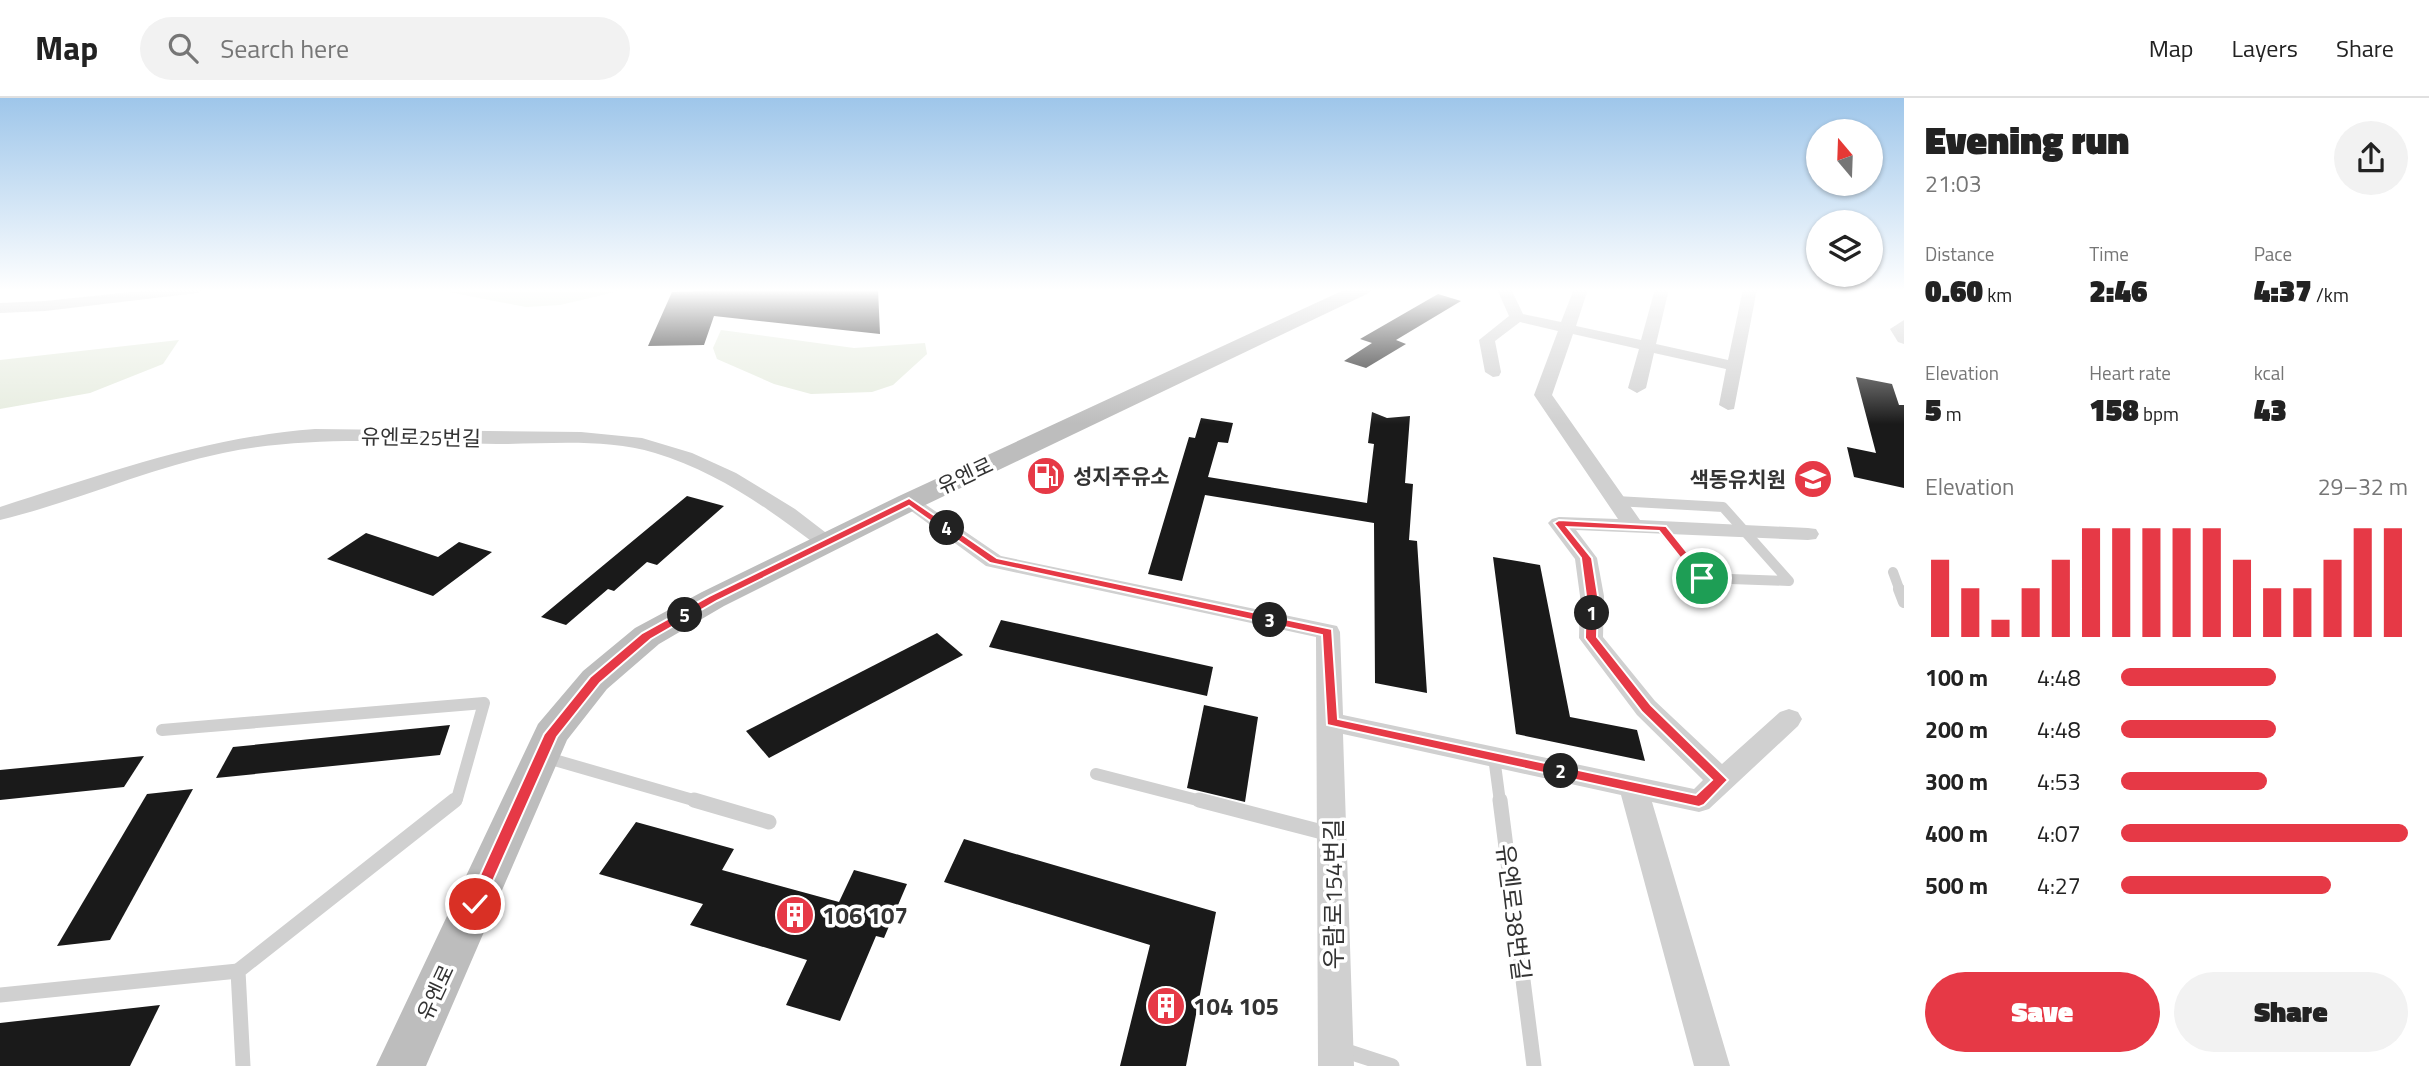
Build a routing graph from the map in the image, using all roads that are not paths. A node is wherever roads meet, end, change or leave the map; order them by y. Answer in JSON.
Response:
{"nodes":[{"id":1,"x":1266,"y":334,"type":"edge"},
{"id":2,"x":1495,"y":334,"type":"edge"},
{"id":3,"x":1563,"y":334,"type":"edge"},
{"id":4,"x":1592,"y":334,"type":"edge"},
{"id":5,"x":1651,"y":334,"type":"edge"},
{"id":6,"x":1740,"y":334,"type":"edge"},
{"id":7,"x":1648,"y":347,"type":"junction"},
{"id":8,"x":1733,"y":366,"type":"junction"},
{"id":9,"x":1493,"y":372,"type":"dead end"},
{"id":10,"x":1637,"y":388,"type":"dead end"},
{"id":11,"x":1728,"y":405,"type":"dead end"},
{"id":12,"x":1616,"y":501,"type":"junction"},
{"id":13,"x":909,"y":502,"type":"junction"},
{"id":14,"x":0,"y":514,"type":"edge"},
{"id":15,"x":1633,"y":526,"type":"junction"},
{"id":16,"x":1662,"y":528,"type":"junction"},
{"id":17,"x":1745,"y":531,"type":"junction"},
{"id":18,"x":1808,"y":534,"type":"dead end"},
{"id":19,"x":828,"y":542,"type":"junction"},
{"id":20,"x":1893,"y":572,"type":"dead end"},
{"id":21,"x":1904,"y":602,"type":"edge"},
{"id":22,"x":1789,"y":719,"type":"dead end"},
{"id":23,"x":1331,"y":722,"type":"junction"},
{"id":24,"x":162,"y":730,"type":"dead end"},
{"id":25,"x":542,"y":756,"type":"junction"},
{"id":26,"x":1494,"y":757,"type":"junction"},
{"id":27,"x":1096,"y":774,"type":"dead end"},
{"id":28,"x":1721,"y":780,"type":"junction"},
{"id":29,"x":1633,"y":787,"type":"junction"},
{"id":30,"x":769,"y":822,"type":"dead end"},
{"id":31,"x":1332,"y":835,"type":"junction"},
{"id":32,"x":238,"y":971,"type":"junction"},
{"id":33,"x":0,"y":995,"type":"edge"},
{"id":34,"x":1335,"y":1056,"type":"edge"},
{"id":35,"x":243,"y":1066,"type":"edge"},
{"id":36,"x":401,"y":1066,"type":"edge"},
{"id":37,"x":1392,"y":1066,"type":"edge"},
{"id":38,"x":1534,"y":1066,"type":"edge"},
{"id":39,"x":1712,"y":1066,"type":"edge"}],
"edges":[{"from":1,"to":13,"type":"main road","name":"유엔로"},
{"from":2,"to":9,"type":"street"},
{"from":3,"to":12,"type":"street"},
{"from":4,"to":7,"type":"street"},
{"from":5,"to":7,"type":"street"},
{"from":6,"to":8,"type":"street"},
{"from":7,"to":8,"type":"street"},
{"from":7,"to":10,"type":"street"},
{"from":8,"to":11,"type":"street"},
{"from":12,"to":15,"type":"street"},
{"from":12,"to":17,"type":"lane"},
{"from":13,"to":19,"type":"main road","name":"유엔로"},
{"from":13,"to":23,"type":"street"},
{"from":14,"to":19,"type":"street","name":"유엔로25번길"},
{"from":15,"to":16,"type":"street"},
{"from":15,"to":28,"type":"street"},
{"from":16,"to":17,"type":"street"},
{"from":16,"to":17,"type":"lane"},
{"from":17,"to":18,"type":"street"},
{"from":19,"to":25,"type":"main road","name":"유엔로"},
{"from":20,"to":21,"type":"lane"},
{"from":22,"to":28,"type":"street"},
{"from":23,"to":26,"type":"street"},
{"from":23,"to":31,"type":"street","name":"우람로154번길"},
{"from":24,"to":32,"type":"lane"},
{"from":25,"to":30,"type":"lane"},
{"from":25,"to":36,"type":"main road","name":"유엔로"},
{"from":26,"to":29,"type":"street"},
{"from":26,"to":38,"type":"lane","name":"유엔로38번길"},
{"from":27,"to":31,"type":"lane"},
{"from":28,"to":29,"type":"street"},
{"from":29,"to":39,"type":"street"},
{"from":31,"to":34,"type":"street","name":"우람로154번길"},
{"from":32,"to":33,"type":"lane"},
{"from":32,"to":35,"type":"lane"},
{"from":34,"to":37,"type":"lane"}]}
